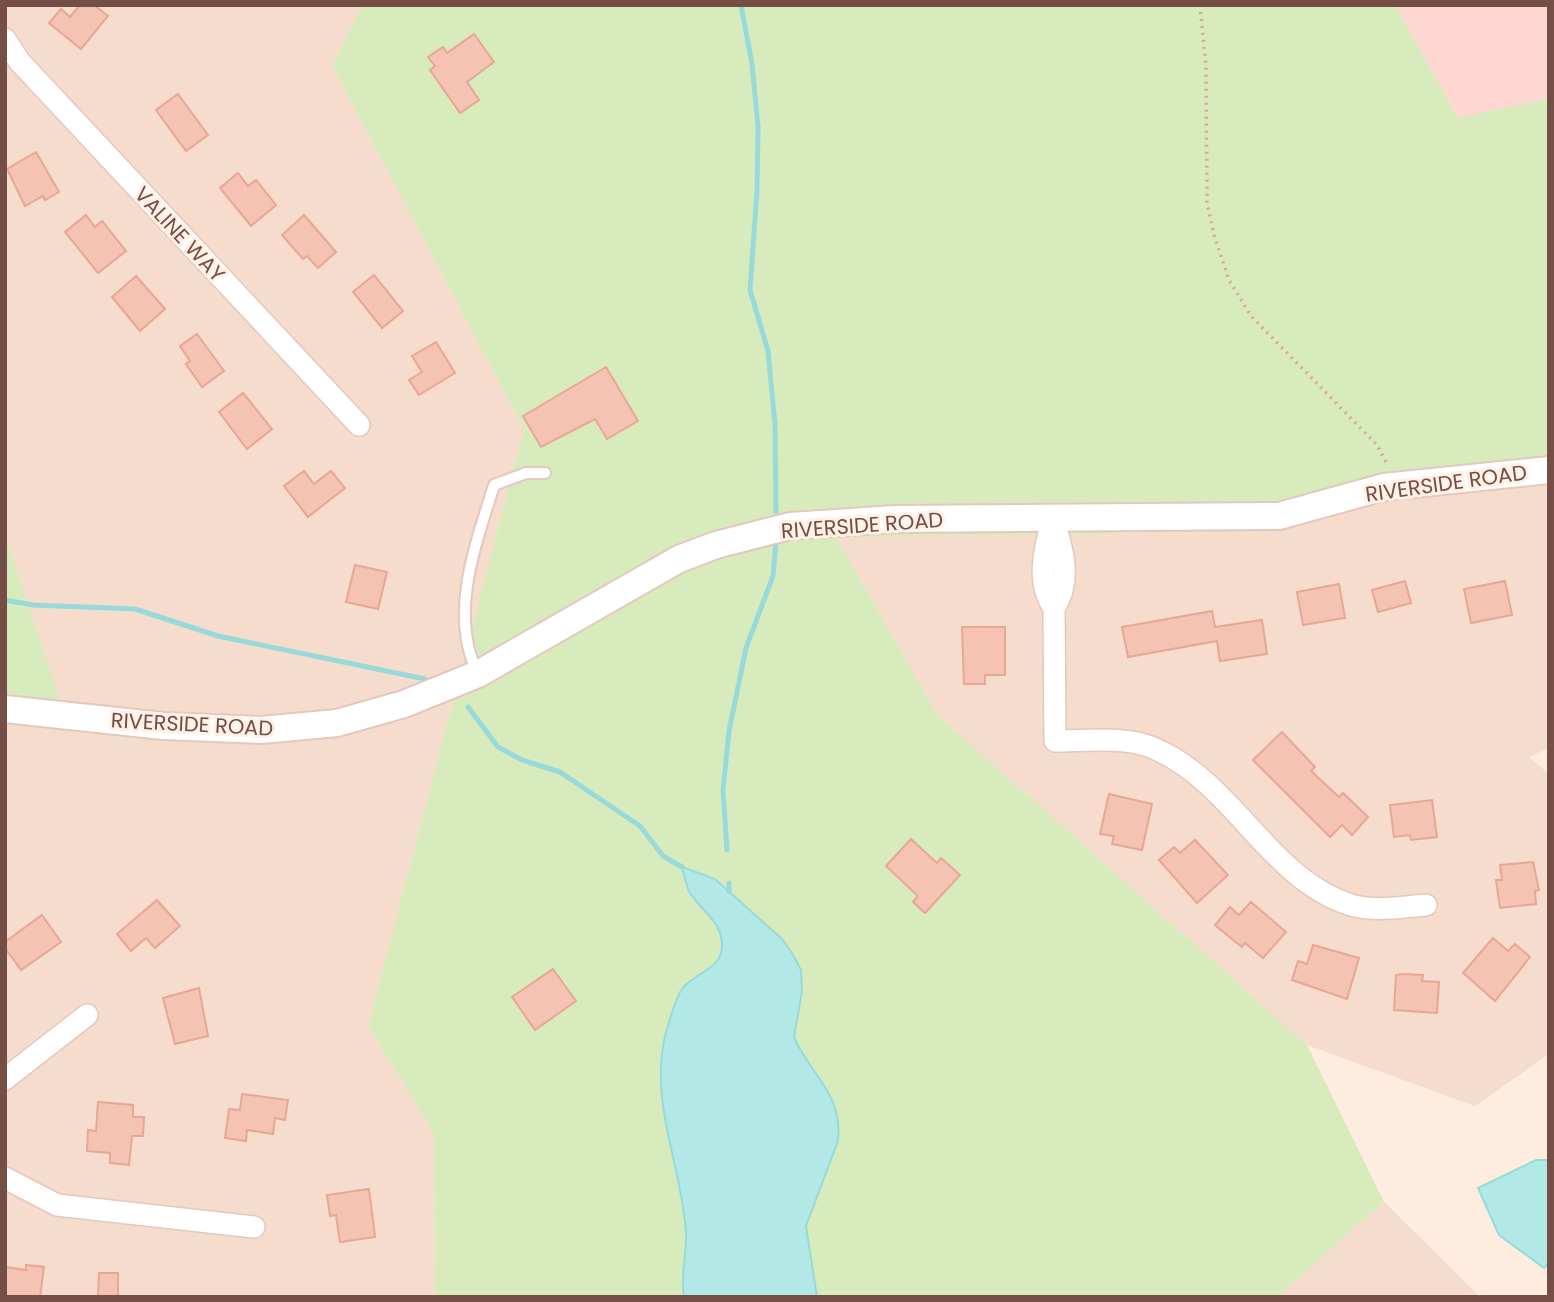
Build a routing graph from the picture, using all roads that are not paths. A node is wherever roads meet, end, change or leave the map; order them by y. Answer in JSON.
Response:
{"nodes":[{"id":1,"x":5,"y":39,"type":"edge"},
{"id":2,"x":359,"y":425,"type":"dead end"},
{"id":3,"x":1549,"y":470,"type":"edge"},
{"id":4,"x":545,"y":472,"type":"dead end"},
{"id":5,"x":1053,"y":520,"type":"junction"},
{"id":6,"x":478,"y":674,"type":"junction"},
{"id":7,"x":5,"y":709,"type":"edge"},
{"id":8,"x":1426,"y":905,"type":"dead end"},
{"id":9,"x":87,"y":1015,"type":"dead end"},
{"id":10,"x":5,"y":1079,"type":"edge"},
{"id":11,"x":5,"y":1178,"type":"edge"},
{"id":12,"x":254,"y":1227,"type":"dead end"}],
"edges":[{"from":1,"to":2,"type":"street","name":"VALINE WAY"},
{"from":3,"to":5,"type":"street","name":"RIVERSIDE ROAD"},
{"from":4,"to":6,"type":"lane"},
{"from":5,"to":6,"type":"street","name":"RIVERSIDE ROAD"},
{"from":5,"to":8,"type":"street"},
{"from":6,"to":7,"type":"street","name":"RIVERSIDE ROAD"},
{"from":9,"to":10,"type":"street"},
{"from":11,"to":12,"type":"street"}]}
